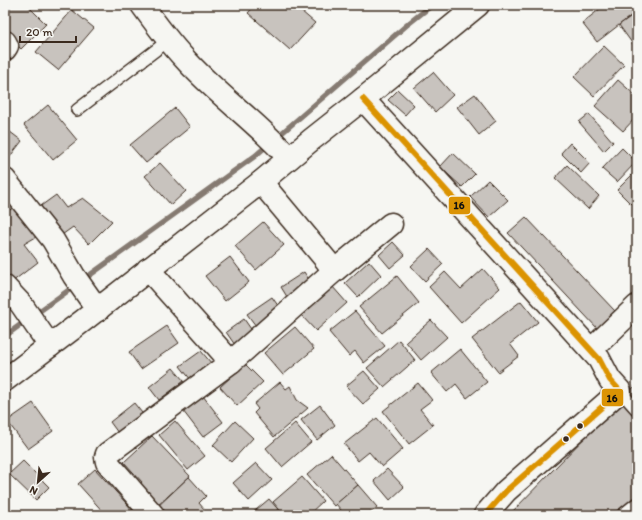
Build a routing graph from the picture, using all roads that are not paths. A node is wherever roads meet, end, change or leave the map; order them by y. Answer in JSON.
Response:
{"nodes":[{"id":1,"x":142,"y":5,"type":"edge"},
{"id":2,"x":478,"y":5,"type":"edge"},
{"id":3,"x":169,"y":40,"type":"junction"},
{"id":4,"x":5,"y":42,"type":"edge"},
{"id":5,"x":5,"y":49,"type":"edge"},
{"id":6,"x":363,"y":99,"type":"junction"},
{"id":7,"x":77,"y":110,"type":"dead end"},
{"id":8,"x":278,"y":146,"type":"junction"},
{"id":9,"x":5,"y":180,"type":"edge"},
{"id":10,"x":261,"y":182,"type":"junction"},
{"id":11,"x":391,"y":224,"type":"dead end"},
{"id":12,"x":148,"y":269,"type":"junction"},
{"id":13,"x":334,"y":271,"type":"junction"},
{"id":14,"x":5,"y":287,"type":"edge"},
{"id":15,"x":637,"y":306,"type":"edge"},
{"id":16,"x":98,"y":310,"type":"junction"},
{"id":17,"x":50,"y":346,"type":"junction"},
{"id":18,"x":591,"y":350,"type":"junction"},
{"id":19,"x":231,"y":362,"type":"junction"},
{"id":20,"x":5,"y":380,"type":"edge"},
{"id":21,"x":620,"y":391,"type":"junction"},
{"id":22,"x":637,"y":410,"type":"edge"},
{"id":23,"x":637,"y":503,"type":"edge"},
{"id":24,"x":153,"y":515,"type":"edge"},
{"id":25,"x":485,"y":515,"type":"edge"},
{"id":26,"x":622,"y":515,"type":"edge"}],
"edges":[{"from":1,"to":3,"type":"street"},
{"from":2,"to":6,"type":"street"},
{"from":3,"to":7,"type":"lane"},
{"from":3,"to":8,"type":"street"},
{"from":4,"to":5,"type":"street"},
{"from":6,"to":8,"type":"street"},
{"from":6,"to":18,"type":"street"},
{"from":8,"to":10,"type":"street"},
{"from":9,"to":16,"type":"street"},
{"from":10,"to":12,"type":"street"},
{"from":10,"to":13,"type":"street"},
{"from":11,"to":13,"type":"street"},
{"from":12,"to":16,"type":"street"},
{"from":12,"to":19,"type":"street"},
{"from":13,"to":19,"type":"street"},
{"from":14,"to":17,"type":"street"},
{"from":15,"to":18,"type":"street"},
{"from":16,"to":17,"type":"street"},
{"from":17,"to":20,"type":"street"},
{"from":18,"to":21,"type":"street"},
{"from":19,"to":24,"type":"street"},
{"from":21,"to":22,"type":"lane"},
{"from":21,"to":25,"type":"street"},
{"from":23,"to":26,"type":"lane"}]}
